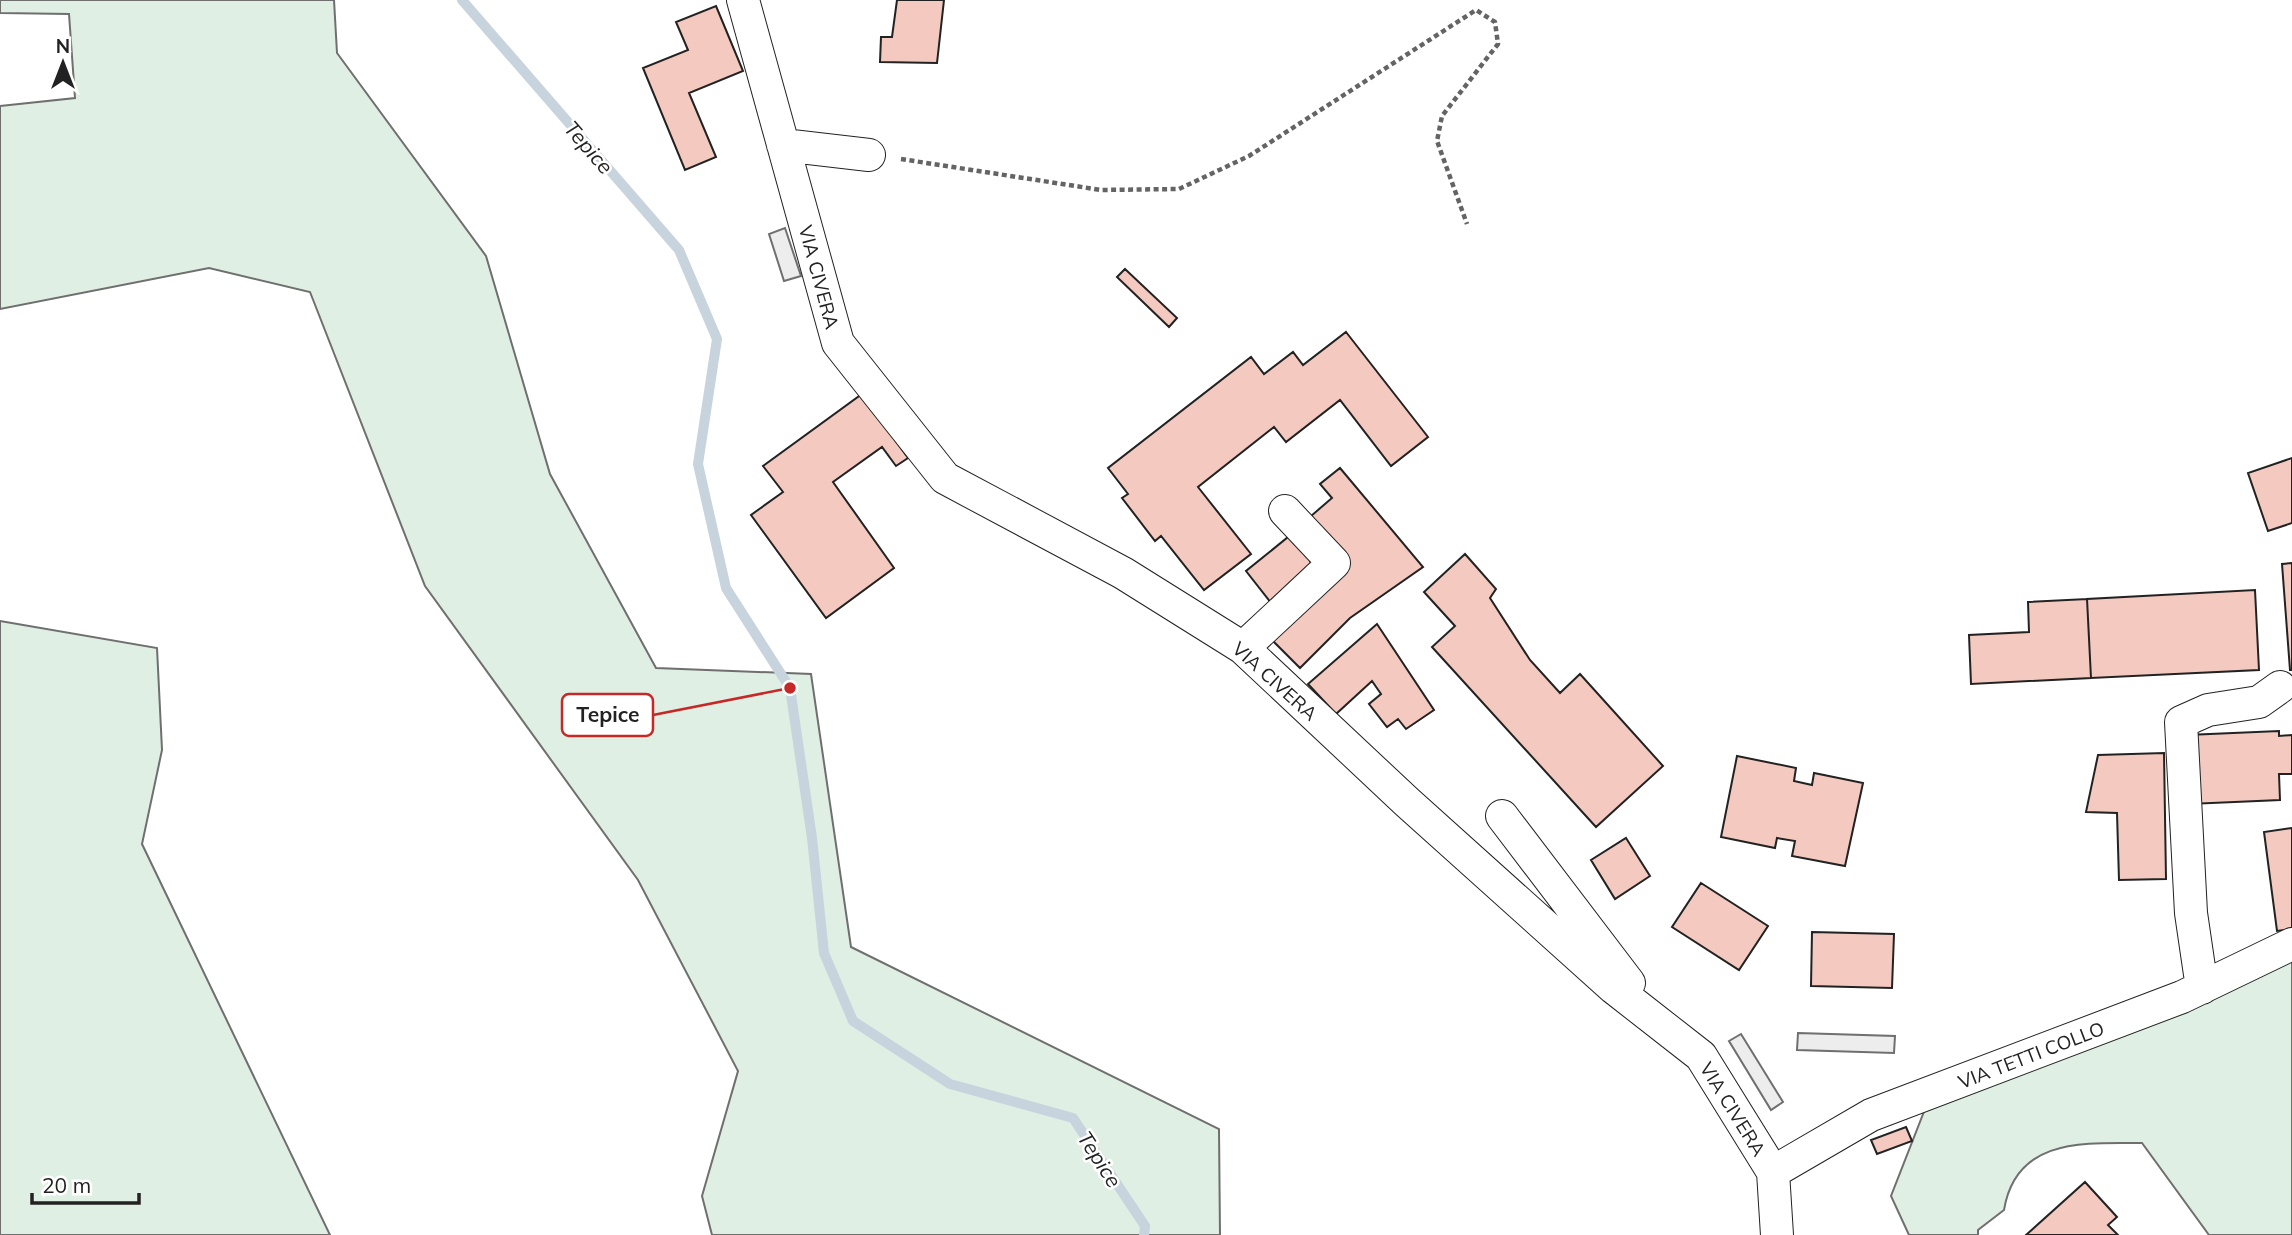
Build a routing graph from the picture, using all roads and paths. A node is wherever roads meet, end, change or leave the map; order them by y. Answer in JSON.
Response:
{"nodes":[{"id":1,"x":743,"y":0,"type":"edge"},
{"id":2,"x":783,"y":145,"type":"junction"},
{"id":3,"x":869,"y":155,"type":"joint"},
{"id":4,"x":1467,"y":224,"type":"dead end"},
{"id":5,"x":1284,"y":511,"type":"dead end"},
{"id":6,"x":1243,"y":648,"type":"junction"},
{"id":7,"x":2280,"y":687,"type":"dead end"},
{"id":8,"x":1502,"y":816,"type":"dead end"},
{"id":9,"x":2292,"y":944,"type":"edge"},
{"id":10,"x":2202,"y":988,"type":"junction"},
{"id":11,"x":1660,"y":1023,"type":"junction"},
{"id":12,"x":1773,"y":1172,"type":"junction"},
{"id":13,"x":1777,"y":1235,"type":"edge"}],
"edges":[{"from":1,"to":2,"type":"street","name":"VIA CIVERA"},
{"from":2,"to":3,"type":"street"},
{"from":2,"to":6,"type":"street","name":"VIA CIVERA"},
{"from":3,"to":4,"type":"path"},
{"from":5,"to":6,"type":"street"},
{"from":6,"to":11,"type":"street","name":"VIA CIVERA"},
{"from":7,"to":10,"type":"street"},
{"from":8,"to":11,"type":"street"},
{"from":9,"to":10,"type":"street","name":"VIA TETTI COLLO"},
{"from":10,"to":12,"type":"street","name":"VIA TETTI COLLO"},
{"from":11,"to":12,"type":"street","name":"VIA CIVERA"},
{"from":12,"to":13,"type":"street","name":"VIA CIVERA"}]}
